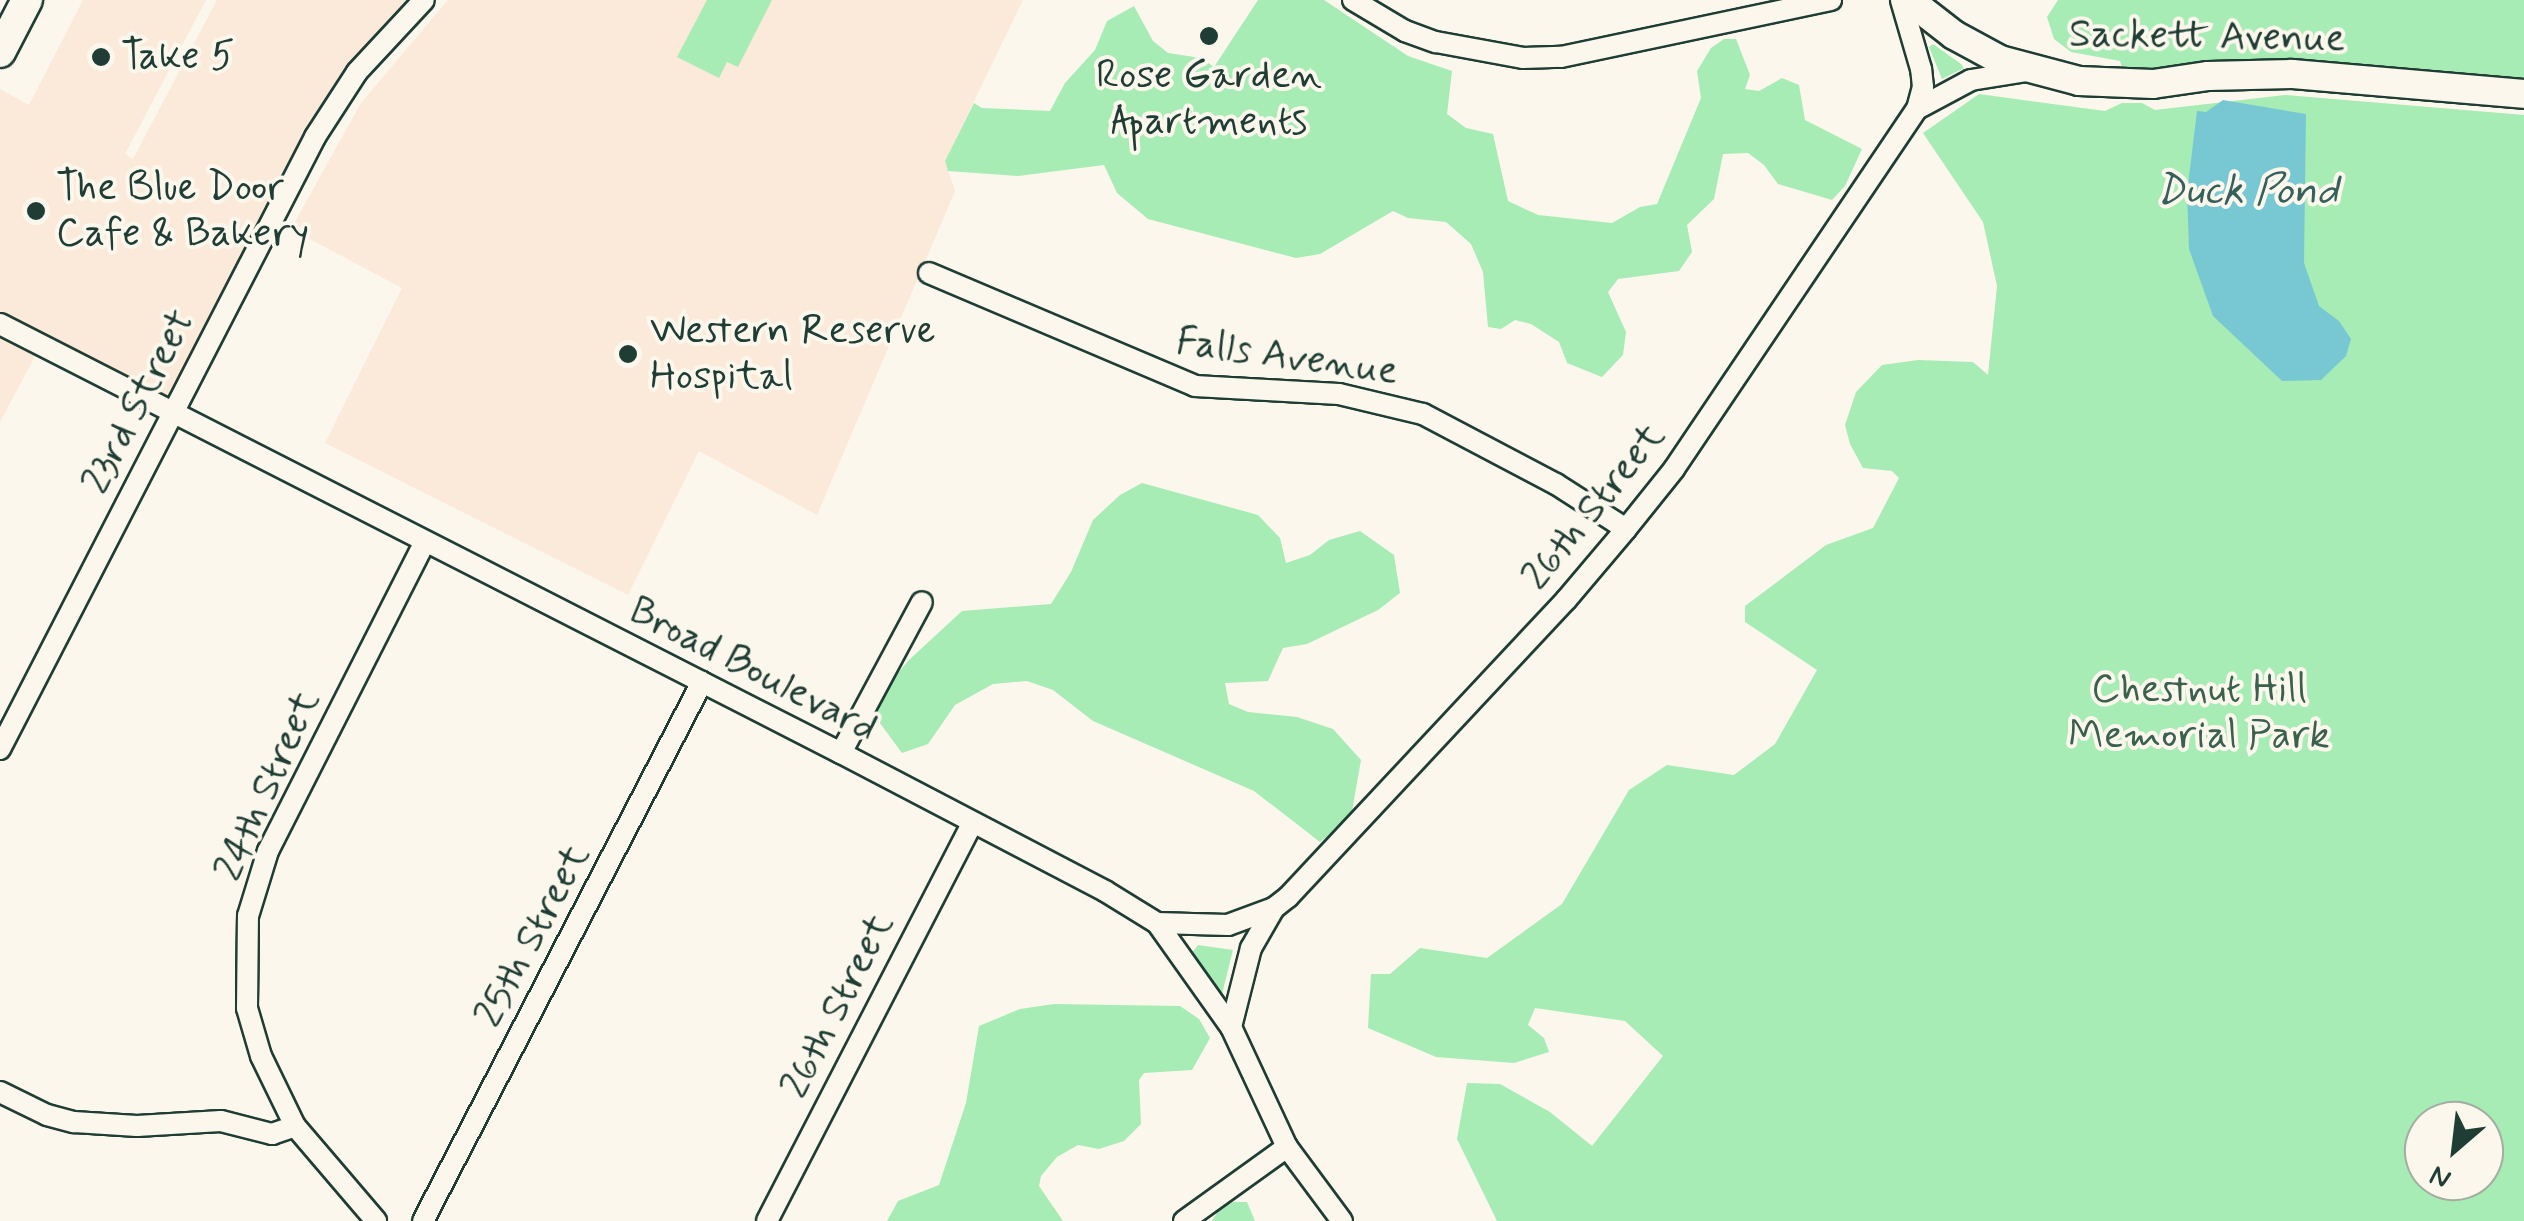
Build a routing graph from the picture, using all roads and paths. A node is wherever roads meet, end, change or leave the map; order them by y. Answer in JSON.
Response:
{"nodes":[{"id":1,"x":27,"y":0,"type":"edge"},
{"id":2,"x":424,"y":0,"type":"edge"},
{"id":3,"x":1353,"y":0,"type":"edge"},
{"id":4,"x":1831,"y":0,"type":"edge"},
{"id":5,"x":1901,"y":0,"type":"edge"},
{"id":6,"x":1909,"y":0,"type":"edge"},
{"id":7,"x":0,"y":52,"type":"edge"},
{"id":8,"x":2028,"y":70,"type":"junction"},
{"id":9,"x":2524,"y":94,"type":"edge"},
{"id":10,"x":1917,"y":109,"type":"junction"},
{"id":11,"x":929,"y":273,"type":"dead end"},
{"id":12,"x":0,"y":324,"type":"edge"},
{"id":13,"x":173,"y":412,"type":"junction"},
{"id":14,"x":1626,"y":529,"type":"junction"},
{"id":15,"x":425,"y":542,"type":"junction"},
{"id":16,"x":922,"y":602,"type":"dead end"},
{"id":17,"x":702,"y":682,"type":"junction"},
{"id":18,"x":0,"y":749,"type":"edge"},
{"id":19,"x":841,"y":753,"type":"junction"},
{"id":20,"x":972,"y":823,"type":"junction"},
{"id":21,"x":1274,"y":908,"type":"junction"},
{"id":22,"x":1157,"y":923,"type":"junction"},
{"id":23,"x":1231,"y":1027,"type":"junction"},
{"id":24,"x":0,"y":1092,"type":"edge"},
{"id":25,"x":295,"y":1126,"type":"junction"},
{"id":26,"x":1287,"y":1147,"type":"junction"},
{"id":27,"x":376,"y":1221,"type":"edge"},
{"id":28,"x":423,"y":1221,"type":"edge"},
{"id":29,"x":767,"y":1221,"type":"edge"},
{"id":30,"x":1184,"y":1221,"type":"edge"},
{"id":31,"x":1342,"y":1221,"type":"edge"}],
"edges":[{"from":1,"to":7,"type":"main road"},
{"from":2,"to":13,"type":"street","name":"23rd Street"},
{"from":3,"to":4,"type":"street"},
{"from":5,"to":10,"type":"street"},
{"from":6,"to":8,"type":"street","name":"Sackett Avenue"},
{"from":8,"to":9,"type":"street","name":"Sackett Avenue"},
{"from":8,"to":10,"type":"street","name":"26th Street"},
{"from":10,"to":14,"type":"street","name":"26th Street"},
{"from":11,"to":14,"type":"street","name":"Falls Avenue"},
{"from":12,"to":13,"type":"street","name":"Broad Boulevard"},
{"from":13,"to":15,"type":"street","name":"Broad Boulevard"},
{"from":13,"to":18,"type":"street","name":"23rd Street"},
{"from":14,"to":21,"type":"street","name":"26th Street"},
{"from":15,"to":17,"type":"street","name":"Broad Boulevard"},
{"from":15,"to":25,"type":"street","name":"24th Street"},
{"from":16,"to":19,"type":"street"},
{"from":17,"to":19,"type":"street","name":"Broad Boulevard"},
{"from":17,"to":28,"type":"street","name":"25th Street"},
{"from":19,"to":20,"type":"street","name":"Broad Boulevard"},
{"from":20,"to":22,"type":"street","name":"Broad Boulevard"},
{"from":20,"to":29,"type":"street","name":"26th Street"},
{"from":21,"to":22,"type":"street","name":"26th Street"},
{"from":21,"to":23,"type":"street","name":"26th Street"},
{"from":22,"to":23,"type":"street","name":"Broad Boulevard"},
{"from":23,"to":26,"type":"street","name":"Broad Boulevard"},
{"from":24,"to":25,"type":"street"},
{"from":25,"to":27,"type":"street","name":"24th Street"},
{"from":26,"to":30,"type":"street"},
{"from":26,"to":31,"type":"street","name":"Broad Boulevard"}]}
